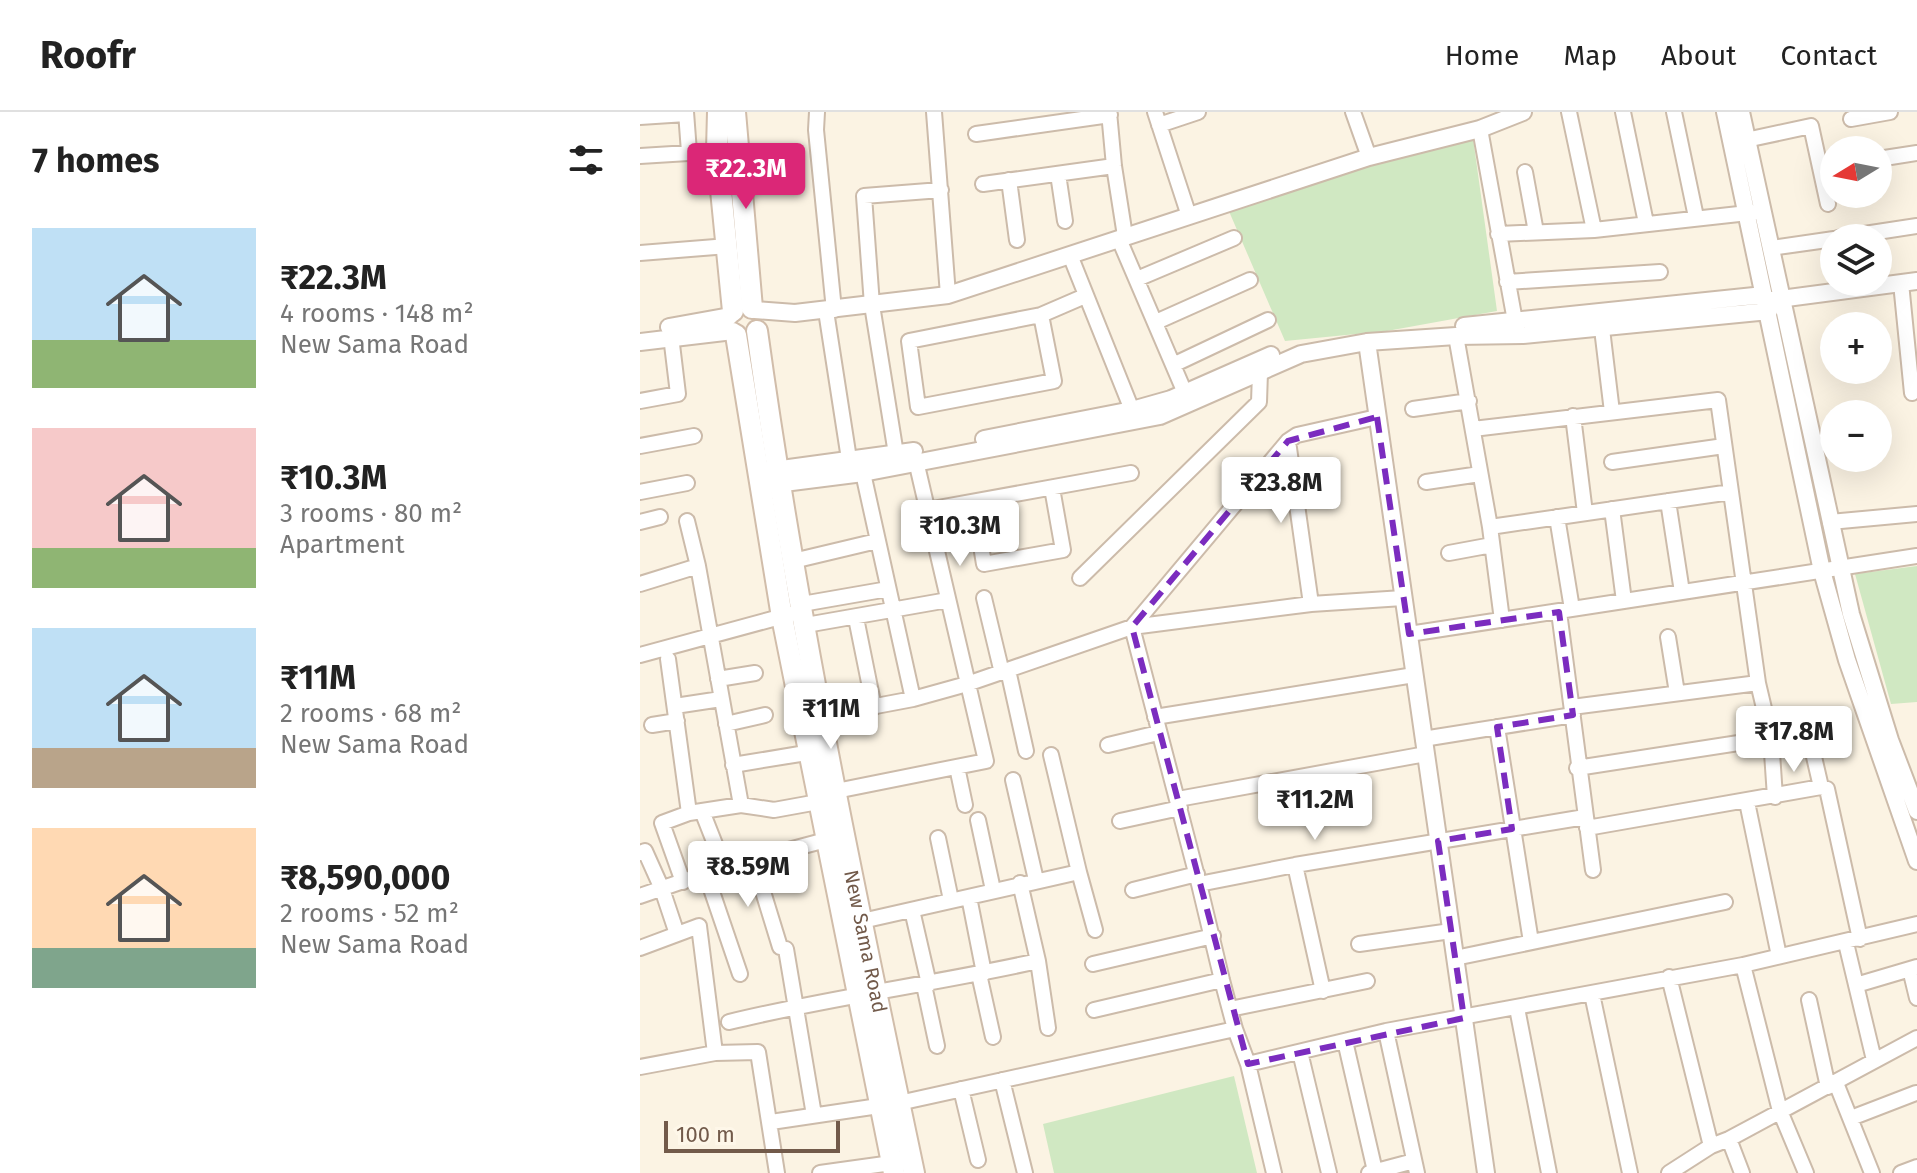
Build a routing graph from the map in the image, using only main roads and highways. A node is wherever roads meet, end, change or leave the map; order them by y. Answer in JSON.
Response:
{"nodes":[{"id":1,"x":718,"y":112,"type":"edge"},
{"id":2,"x":735,"y":112,"type":"edge"},
{"id":3,"x":727,"y":150,"type":"junction"},
{"id":4,"x":745,"y":321,"type":"junction"},
{"id":5,"x":768,"y":478,"type":"junction"},
{"id":6,"x":827,"y":796,"type":"junction"},
{"id":7,"x":868,"y":993,"type":"junction"},
{"id":8,"x":903,"y":1167,"type":"edge"}],
"edges":[{"from":1,"to":3,"type":"main road","name":"New Sama Road"},
{"from":2,"to":3,"type":"main road","name":"New Sama Road"},
{"from":3,"to":4,"type":"main road","name":"New Sama Road"},
{"from":3,"to":4,"type":"main road","name":"New Sama Road"},
{"from":4,"to":5,"type":"main road","name":"New Sama Road"},
{"from":5,"to":6,"type":"main road","name":"New Sama Road"},
{"from":5,"to":6,"type":"main road","name":"New Sama Road"},
{"from":6,"to":7,"type":"main road","name":"New Sama Road"},
{"from":6,"to":7,"type":"main road","name":"New Sama Road"},
{"from":7,"to":8,"type":"main road","name":"New Sama Road"},
{"from":7,"to":8,"type":"main road","name":"New Sama Road"}]}
